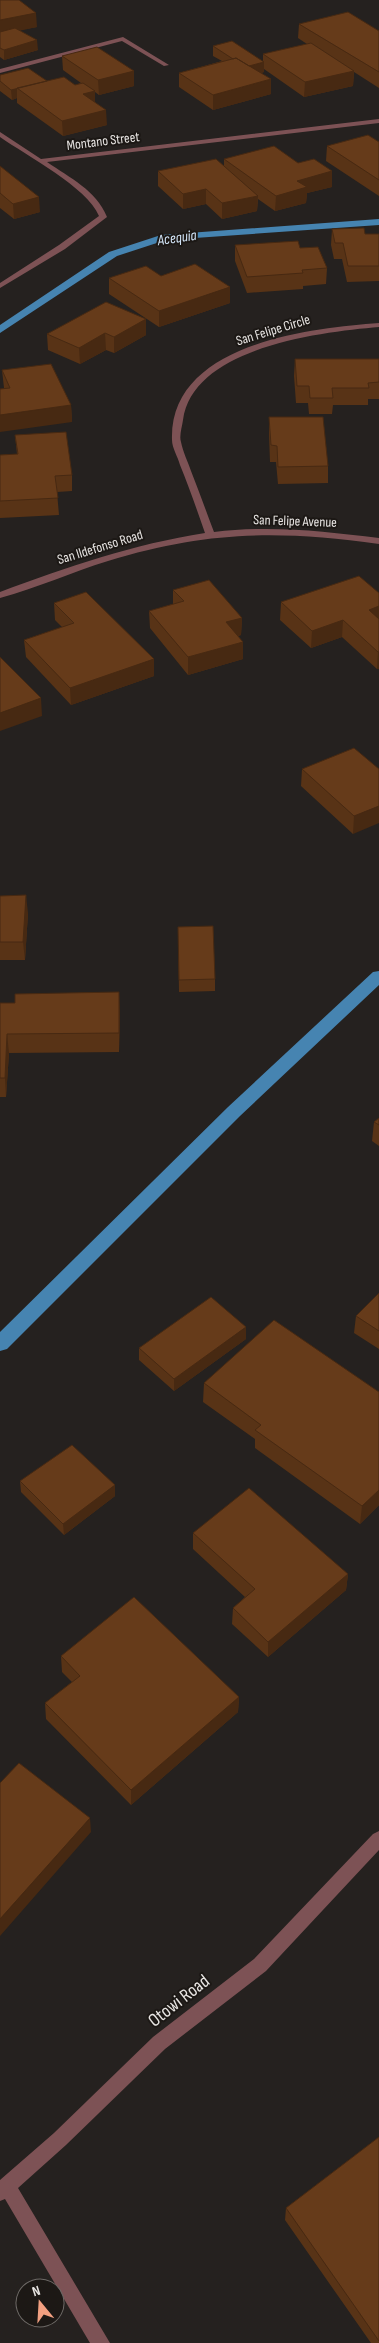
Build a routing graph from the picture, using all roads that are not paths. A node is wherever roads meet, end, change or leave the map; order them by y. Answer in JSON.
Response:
{"nodes":[{"id":1,"x":166,"y":65,"type":"dead end"},
{"id":2,"x":0,"y":71,"type":"edge"},
{"id":3,"x":379,"y":122,"type":"edge"},
{"id":4,"x":0,"y":134,"type":"edge"},
{"id":5,"x":40,"y":161,"type":"junction"},
{"id":6,"x":0,"y":286,"type":"edge"},
{"id":7,"x":379,"y":325,"type":"edge"},
{"id":8,"x":210,"y":534,"type":"junction"},
{"id":9,"x":379,"y":541,"type":"edge"},
{"id":10,"x":0,"y":595,"type":"edge"},
{"id":11,"x":379,"y":1839,"type":"edge"},
{"id":12,"x":3,"y":2189,"type":"edge"},
{"id":13,"x":100,"y":2343,"type":"edge"}],
"edges":[{"from":1,"to":2,"type":"street"},
{"from":3,"to":5,"type":"street","name":"Montano Street"},
{"from":4,"to":5,"type":"street"},
{"from":5,"to":6,"type":"street","name":"Montano Street"},
{"from":7,"to":8,"type":"street","name":"San Felipe Circle"},
{"from":8,"to":9,"type":"street","name":"San Felipe Avenue"},
{"from":8,"to":10,"type":"street","name":"San Ildefonso Road"},
{"from":11,"to":12,"type":"street","name":"Otowi Road"},
{"from":12,"to":13,"type":"street"}]}
